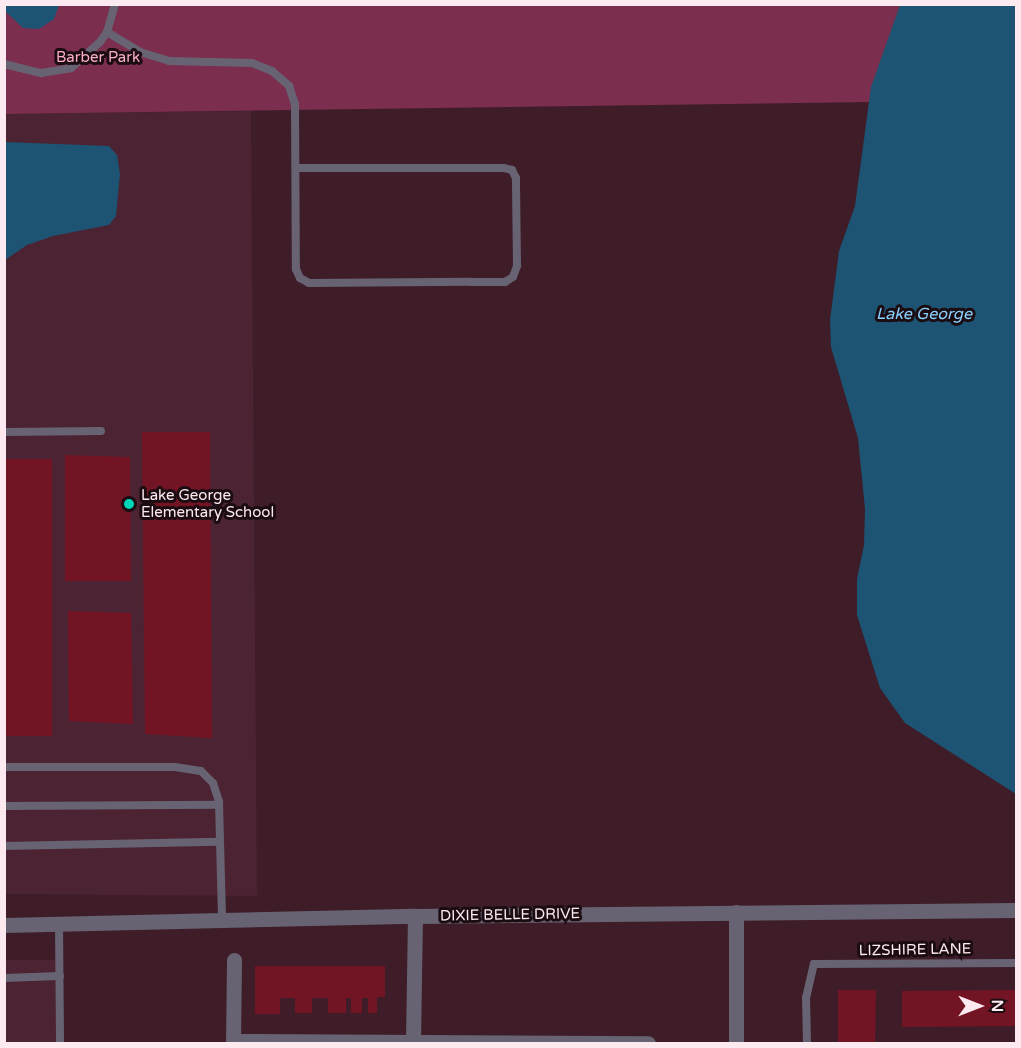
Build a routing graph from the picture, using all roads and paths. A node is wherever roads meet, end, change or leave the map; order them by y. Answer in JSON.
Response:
{"nodes":[{"id":1,"x":115,"y":4,"type":"edge"},
{"id":2,"x":106,"y":32,"type":"junction"},
{"id":3,"x":4,"y":63,"type":"edge"},
{"id":4,"x":296,"y":168,"type":"junction"},
{"id":5,"x":101,"y":431,"type":"dead end"},
{"id":6,"x":4,"y":432,"type":"edge"},
{"id":7,"x":4,"y":767,"type":"edge"},
{"id":8,"x":219,"y":805,"type":"junction"},
{"id":9,"x":4,"y":806,"type":"edge"},
{"id":10,"x":220,"y":842,"type":"junction"},
{"id":11,"x":4,"y":846,"type":"edge"},
{"id":12,"x":1017,"y":910,"type":"edge"},
{"id":13,"x":736,"y":912,"type":"junction"},
{"id":14,"x":415,"y":916,"type":"junction"},
{"id":15,"x":222,"y":920,"type":"junction"},
{"id":16,"x":59,"y":924,"type":"junction"},
{"id":17,"x":4,"y":925,"type":"edge"},
{"id":18,"x":234,"y":960,"type":"dead end"},
{"id":19,"x":1017,"y":963,"type":"edge"},
{"id":20,"x":60,"y":976,"type":"junction"},
{"id":21,"x":4,"y":978,"type":"edge"},
{"id":22,"x":233,"y":1042,"type":"edge"},
{"id":23,"x":413,"y":1042,"type":"junction"},
{"id":24,"x":540,"y":1043,"type":"edge"},
{"id":25,"x":648,"y":1043,"type":"edge"},
{"id":26,"x":60,"y":1044,"type":"edge"},
{"id":27,"x":736,"y":1044,"type":"edge"},
{"id":28,"x":807,"y":1044,"type":"edge"}],
"edges":[{"from":1,"to":2,"type":"lane"},
{"from":2,"to":3,"type":"lane"},
{"from":2,"to":4,"type":"lane"},
{"from":4,"to":4,"type":"lane"},
{"from":5,"to":6,"type":"lane"},
{"from":7,"to":8,"type":"lane"},
{"from":8,"to":9,"type":"lane"},
{"from":8,"to":10,"type":"lane"},
{"from":10,"to":11,"type":"lane"},
{"from":10,"to":15,"type":"lane"},
{"from":12,"to":13,"type":"street","name":"DIXIE BELLE DRIVE"},
{"from":13,"to":14,"type":"street","name":"DIXIE BELLE DRIVE"},
{"from":13,"to":27,"type":"street"},
{"from":14,"to":15,"type":"street","name":"DIXIE BELLE DRIVE"},
{"from":14,"to":23,"type":"street"},
{"from":15,"to":16,"type":"street","name":"DIXIE BELLE DRIVE"},
{"from":16,"to":17,"type":"street","name":"DIXIE BELLE DRIVE"},
{"from":16,"to":20,"type":"lane"},
{"from":18,"to":22,"type":"street"},
{"from":19,"to":28,"type":"lane","name":"LIZSHIRE LANE"},
{"from":20,"to":21,"type":"lane"},
{"from":20,"to":26,"type":"lane"},
{"from":22,"to":23,"type":"street"},
{"from":23,"to":24,"type":"street"},
{"from":24,"to":25,"type":"street"}]}
